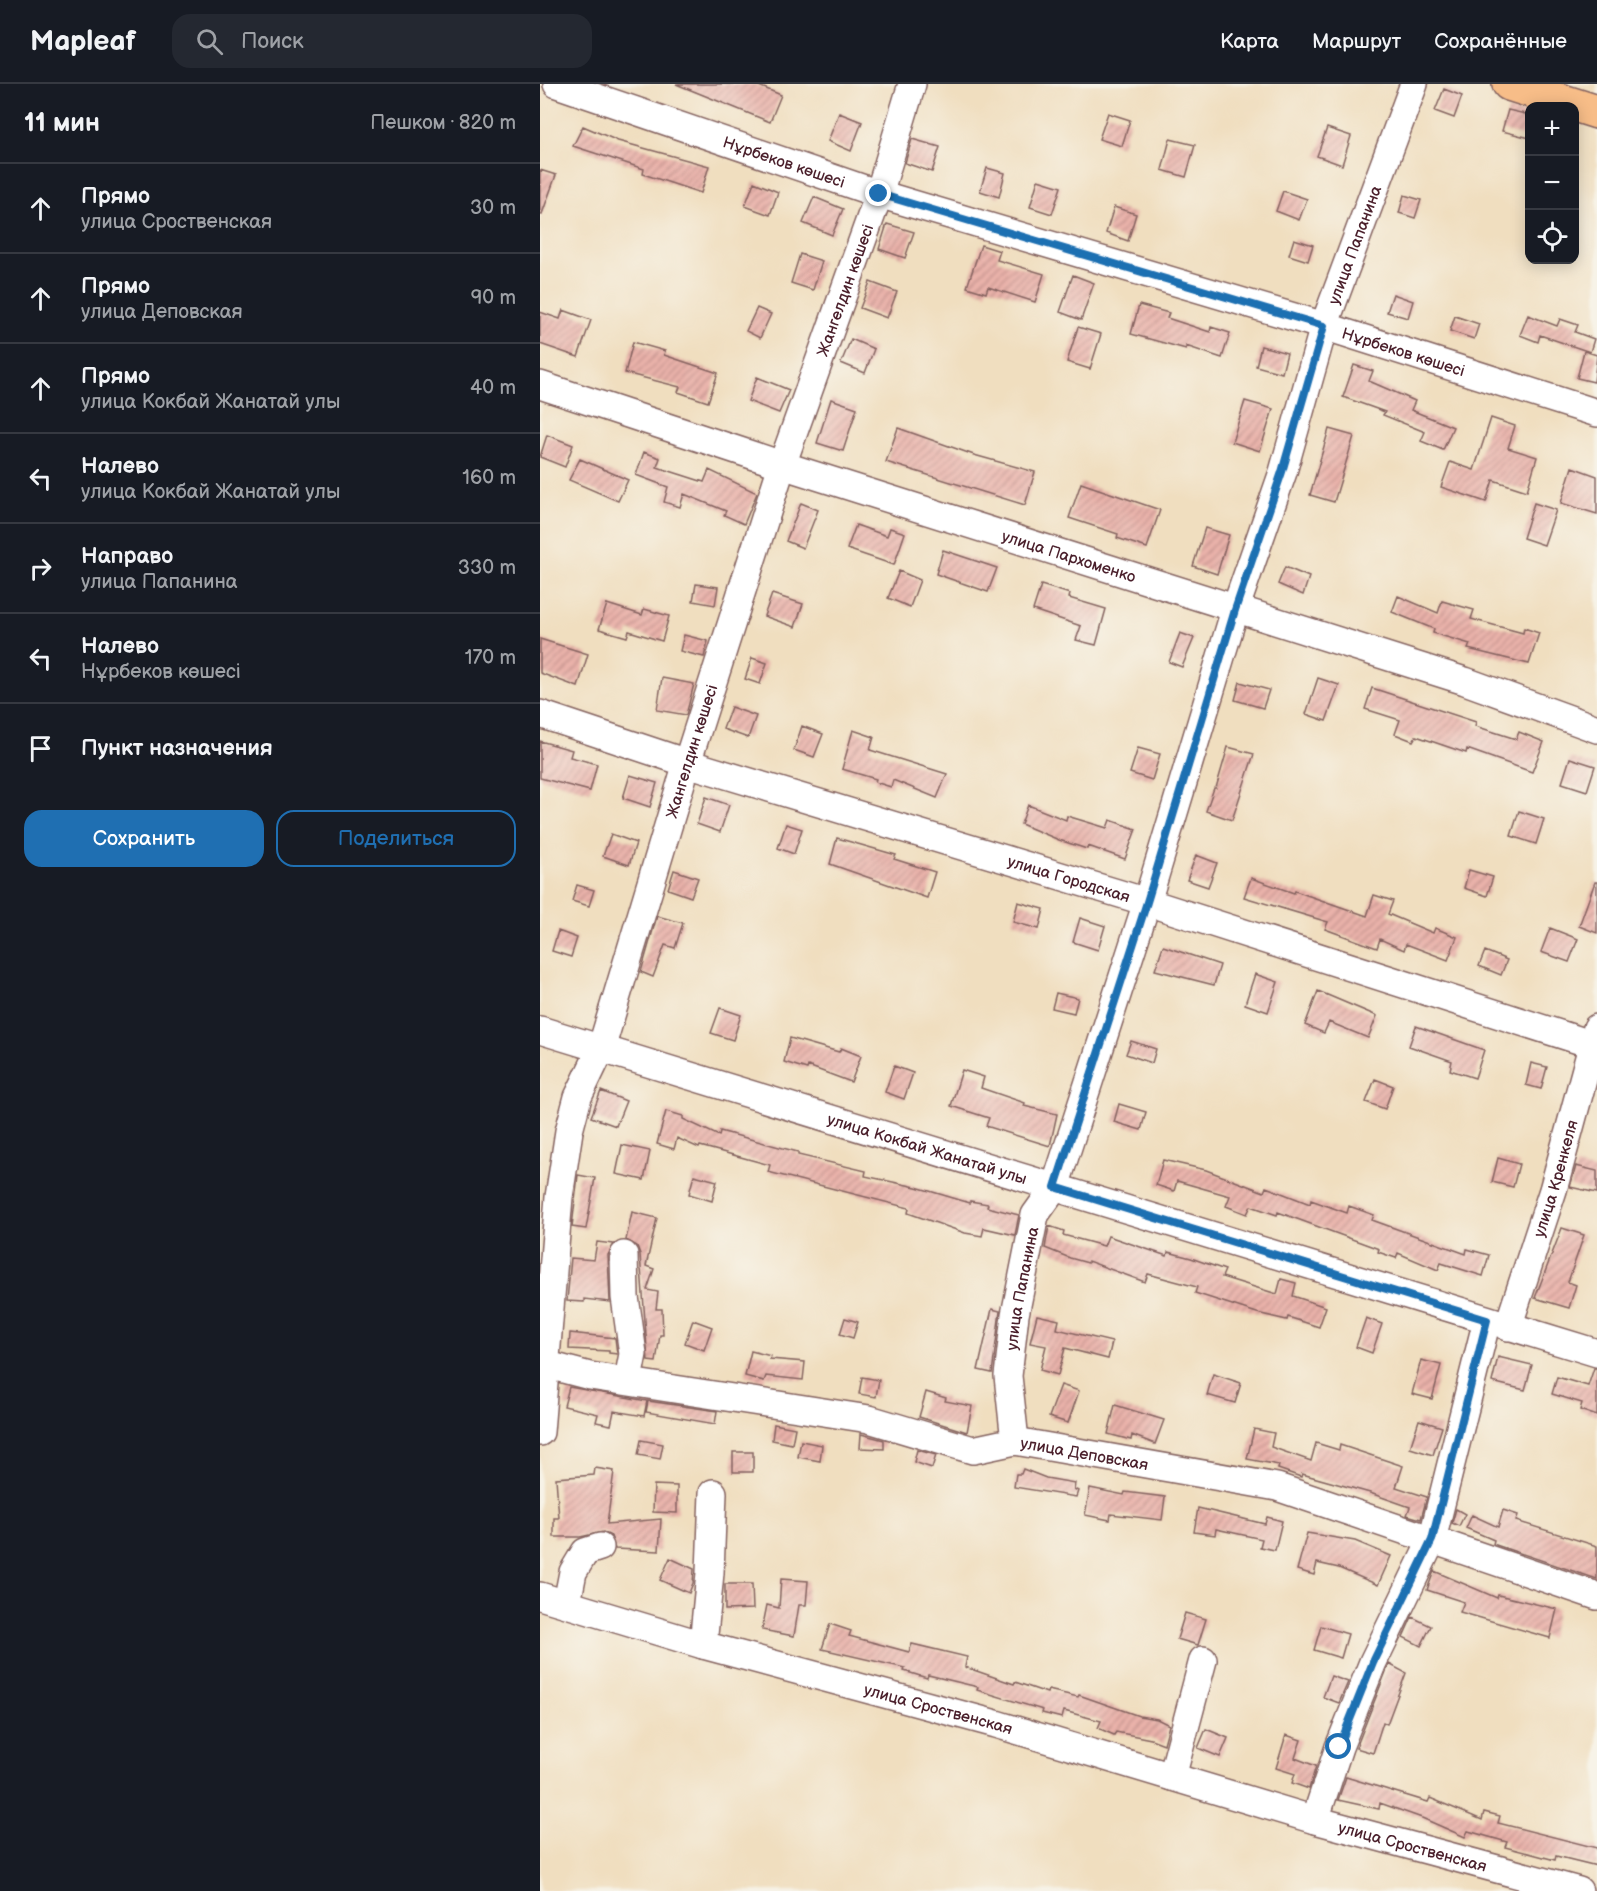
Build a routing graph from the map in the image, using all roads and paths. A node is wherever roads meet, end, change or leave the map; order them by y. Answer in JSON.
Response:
{"nodes":[{"id":1,"x":557,"y":84,"type":"edge"},
{"id":2,"x":912,"y":84,"type":"edge"},
{"id":3,"x":1414,"y":84,"type":"edge"},
{"id":4,"x":1509,"y":84,"type":"edge"},
{"id":5,"x":1597,"y":112,"type":"edge"},
{"id":6,"x":879,"y":194,"type":"junction"},
{"id":7,"x":1324,"y":326,"type":"junction"},
{"id":8,"x":540,"y":385,"type":"edge"},
{"id":9,"x":1597,"y":413,"type":"edge"},
{"id":10,"x":782,"y":465,"type":"junction"},
{"id":11,"x":1235,"y":610,"type":"junction"},
{"id":12,"x":540,"y":714,"type":"edge"},
{"id":13,"x":1597,"y":729,"type":"edge"},
{"id":14,"x":687,"y":763,"type":"junction"},
{"id":15,"x":1147,"y":902,"type":"junction"},
{"id":16,"x":540,"y":1030,"type":"edge"},
{"id":17,"x":1595,"y":1039,"type":"edge"},
{"id":18,"x":601,"y":1049,"type":"junction"},
{"id":19,"x":1055,"y":1187,"type":"junction"},
{"id":20,"x":624,"y":1255,"type":"dead end"},
{"id":21,"x":1497,"y":1324,"type":"junction"},
{"id":22,"x":1597,"y":1353,"type":"edge"},
{"id":23,"x":543,"y":1364,"type":"edge"},
{"id":24,"x":628,"y":1380,"type":"junction"},
{"id":25,"x":540,"y":1432,"type":"edge"},
{"id":26,"x":1015,"y":1441,"type":"junction"},
{"id":27,"x":713,"y":1494,"type":"dead end"},
{"id":28,"x":1432,"y":1540,"type":"junction"},
{"id":29,"x":600,"y":1547,"type":"dead end"},
{"id":30,"x":540,"y":1596,"type":"edge"},
{"id":31,"x":1597,"y":1596,"type":"edge"},
{"id":32,"x":567,"y":1603,"type":"junction"},
{"id":33,"x":703,"y":1645,"type":"junction"},
{"id":34,"x":1203,"y":1660,"type":"dead end"},
{"id":35,"x":1172,"y":1777,"type":"junction"},
{"id":36,"x":1315,"y":1820,"type":"junction"},
{"id":37,"x":1579,"y":1891,"type":"edge"}],
"edges":[{"from":1,"to":6,"type":"street","name":"Нұрбеков көшесі"},
{"from":2,"to":6,"type":"street","name":"Жангелдин көшесі"},
{"from":3,"to":7,"type":"street","name":"улица Папанина"},
{"from":4,"to":5,"type":"highway"},
{"from":6,"to":7,"type":"street","name":"Нұрбеков көшесі"},
{"from":6,"to":10,"type":"street","name":"Жангелдин көшесі"},
{"from":7,"to":9,"type":"street","name":"Нұрбеков көшесі"},
{"from":7,"to":11,"type":"street","name":"улица Папанина"},
{"from":8,"to":10,"type":"street","name":"улица Пархоменко"},
{"from":10,"to":11,"type":"street","name":"улица Пархоменко"},
{"from":10,"to":14,"type":"street","name":"Жангелдин көшесі"},
{"from":11,"to":13,"type":"street","name":"улица Пархоменко"},
{"from":11,"to":15,"type":"street","name":"улица Папанина"},
{"from":12,"to":14,"type":"street","name":"улица Городская"},
{"from":14,"to":15,"type":"street","name":"улица Городская"},
{"from":14,"to":18,"type":"street","name":"Жангелдин көшесі"},
{"from":15,"to":17,"type":"street","name":"улица Городская"},
{"from":15,"to":19,"type":"street","name":"улица Папанина"},
{"from":16,"to":18,"type":"street","name":"улица Кокбай Жанатай улы"},
{"from":17,"to":21,"type":"street","name":"улица Кренкеля"},
{"from":18,"to":19,"type":"street","name":"улица Кокбай Жанатай улы"},
{"from":18,"to":23,"type":"street","name":"Жангелдин көшесі"},
{"from":19,"to":21,"type":"street","name":"улица Кокбай Жанатай улы"},
{"from":19,"to":26,"type":"street","name":"улица Папанина"},
{"from":20,"to":24,"type":"street"},
{"from":21,"to":22,"type":"street","name":"улица Кокбай Жанатай улы"},
{"from":21,"to":28,"type":"street"},
{"from":23,"to":24,"type":"street","name":"улица Деповская"},
{"from":23,"to":25,"type":"street","name":"Жангелдин көшесі"},
{"from":24,"to":26,"type":"street","name":"улица Деповская"},
{"from":26,"to":28,"type":"street","name":"улица Деповская"},
{"from":27,"to":33,"type":"street"},
{"from":28,"to":31,"type":"street","name":"улица Деповская"},
{"from":28,"to":36,"type":"street","name":"улица Сроственская"},
{"from":29,"to":32,"type":"street"},
{"from":30,"to":32,"type":"street","name":"улица Сроственская"},
{"from":32,"to":33,"type":"street","name":"улица Сроственская"},
{"from":33,"to":35,"type":"street","name":"улица Сроственская"},
{"from":34,"to":35,"type":"street"},
{"from":35,"to":36,"type":"street","name":"улица Сроственская"},
{"from":36,"to":37,"type":"street","name":"улица Сроственская"}]}
